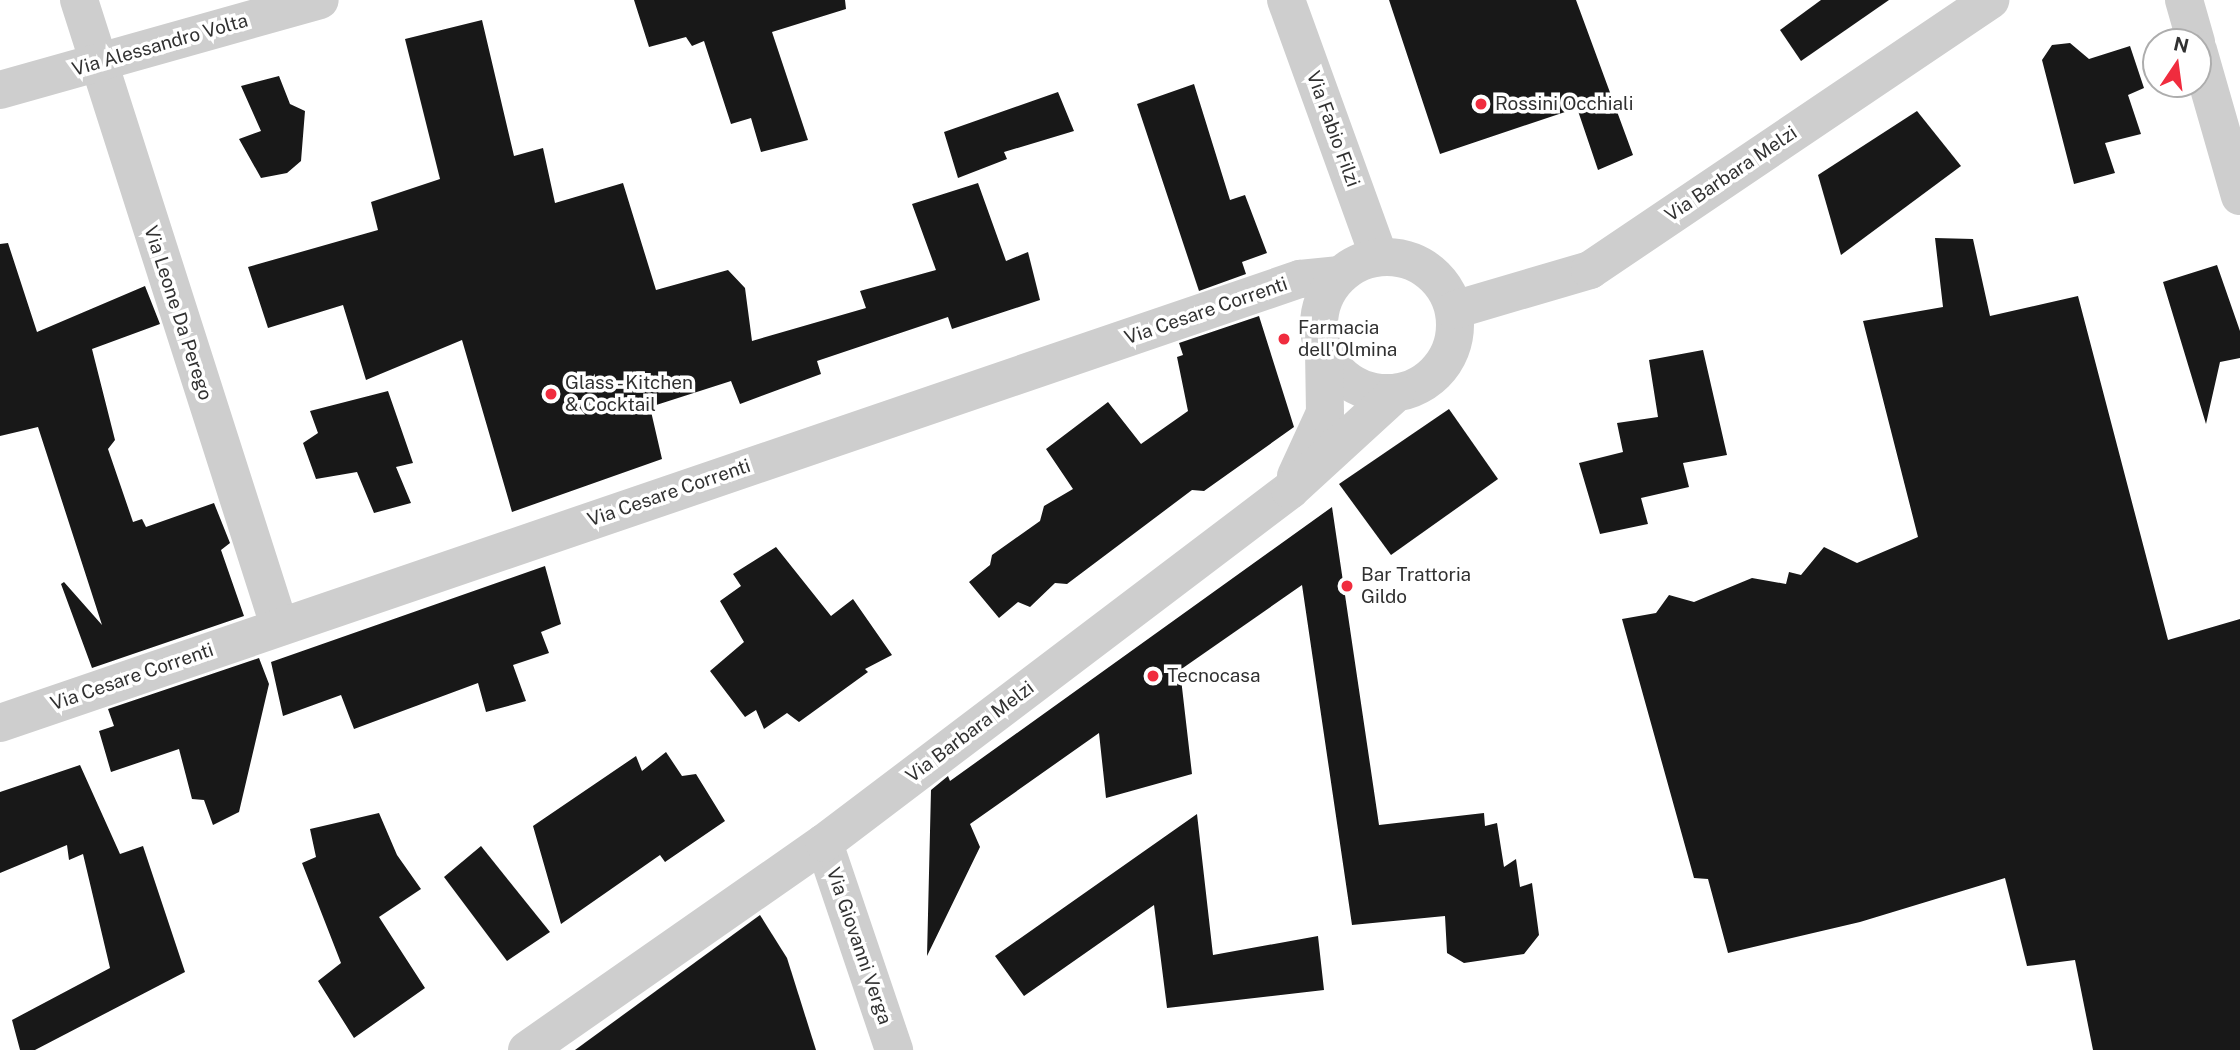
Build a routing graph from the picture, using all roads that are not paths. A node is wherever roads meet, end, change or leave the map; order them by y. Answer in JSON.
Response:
{"nodes":[{"id":1,"x":79,"y":0,"type":"edge"},
{"id":2,"x":320,"y":0,"type":"edge"},
{"id":3,"x":1286,"y":0,"type":"edge"},
{"id":4,"x":1990,"y":0,"type":"edge"},
{"id":5,"x":2183,"y":0,"type":"edge"},
{"id":6,"x":2192,"y":28,"type":"edge"},
{"id":7,"x":98,"y":63,"type":"junction"},
{"id":8,"x":0,"y":90,"type":"edge"},
{"id":9,"x":2212,"y":98,"type":"edge"},
{"id":10,"x":2240,"y":196,"type":"edge"},
{"id":11,"x":1379,"y":257,"type":"junction"},
{"id":12,"x":1340,"y":275,"type":"junction"},
{"id":13,"x":1454,"y":310,"type":"junction"},
{"id":14,"x":1324,"y":352,"type":"junction"},
{"id":15,"x":1396,"y":393,"type":"junction"},
{"id":16,"x":1290,"y":489,"type":"junction"},
{"id":17,"x":279,"y":625,"type":"junction"},
{"id":18,"x":0,"y":723,"type":"edge"},
{"id":19,"x":824,"y":843,"type":"junction"},
{"id":20,"x":527,"y":1050,"type":"edge"},
{"id":21,"x":894,"y":1050,"type":"edge"}],
"edges":[{"from":1,"to":7,"type":"street","name":"Via Leone Da Perego"},
{"from":2,"to":7,"type":"street","name":"Via Alessandro Volta"},
{"from":3,"to":11,"type":"street","name":"Via Fabio Filzi"},
{"from":4,"to":13,"type":"street","name":"Via Barbara Melzi"},
{"from":5,"to":6,"type":"street"},
{"from":7,"to":8,"type":"street","name":"Via Alessandro Volta"},
{"from":7,"to":17,"type":"street","name":"Via Leone Da Perego"},
{"from":9,"to":10,"type":"street"},
{"from":11,"to":12,"type":"street"},
{"from":11,"to":13,"type":"street"},
{"from":12,"to":14,"type":"street"},
{"from":12,"to":17,"type":"street","name":"Via Cesare Correnti"},
{"from":13,"to":15,"type":"street","name":"Via Barbara Melzi"},
{"from":14,"to":15,"type":"street"},
{"from":14,"to":16,"type":"street"},
{"from":15,"to":16,"type":"street","name":"Via Barbara Melzi"},
{"from":16,"to":19,"type":"street","name":"Via Barbara Melzi"},
{"from":17,"to":18,"type":"street","name":"Via Cesare Correnti"},
{"from":19,"to":20,"type":"street","name":"Via Barbara Melzi"},
{"from":19,"to":21,"type":"street","name":"Via Giovanni Verga"}]}
